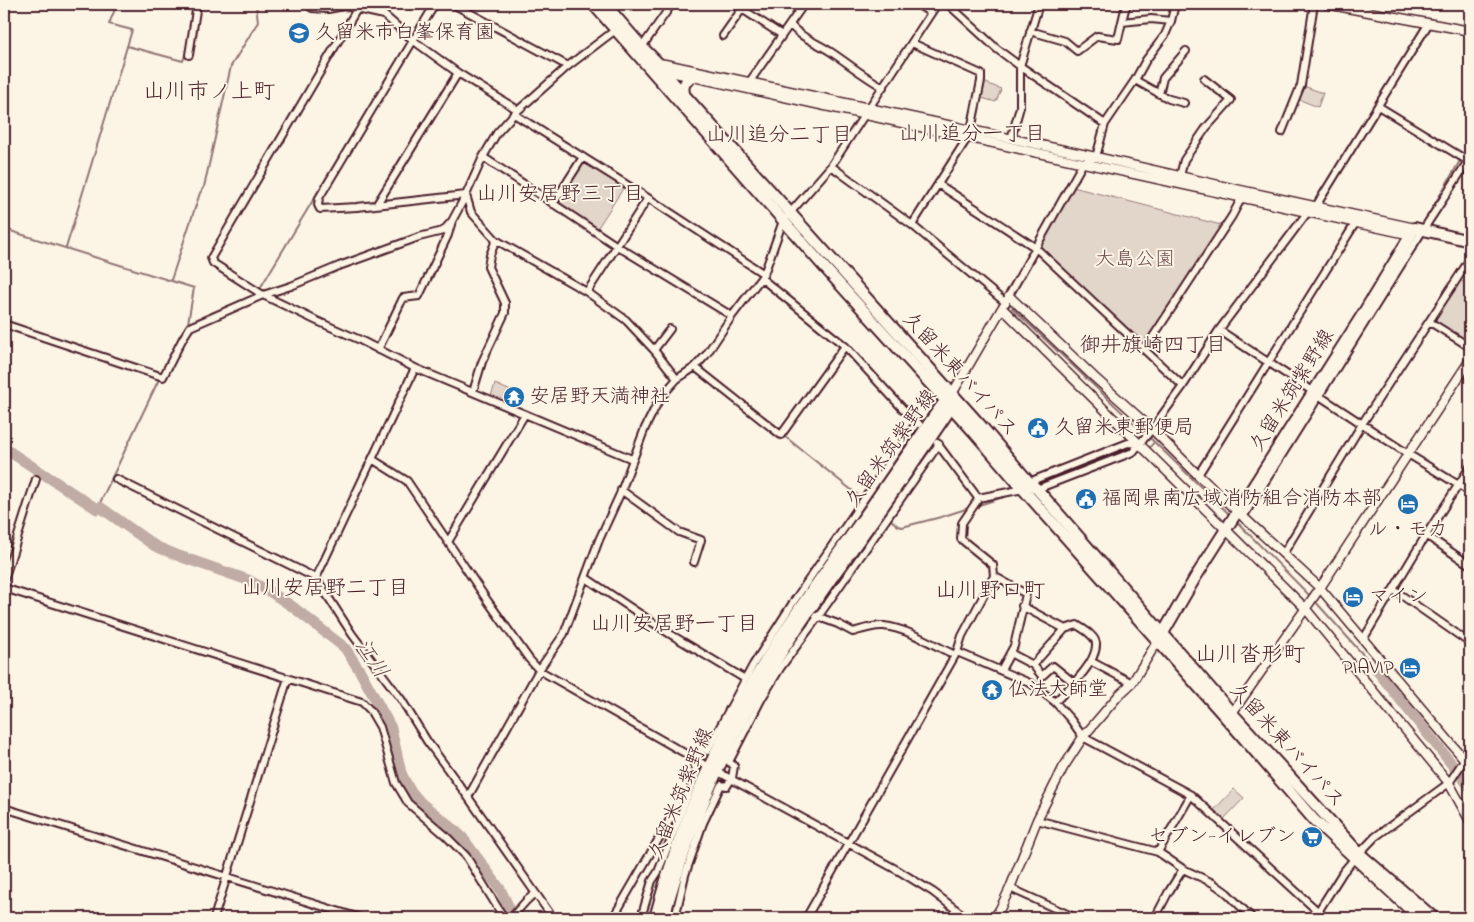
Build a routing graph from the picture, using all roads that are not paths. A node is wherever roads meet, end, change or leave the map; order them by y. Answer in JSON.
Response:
{"nodes":[{"id":1,"x":198,"y":4,"type":"edge"},
{"id":2,"x":308,"y":4,"type":"edge"},
{"id":3,"x":435,"y":4,"type":"edge"},
{"id":4,"x":453,"y":4,"type":"edge"},
{"id":5,"x":593,"y":4,"type":"edge"},
{"id":6,"x":605,"y":4,"type":"edge"},
{"id":7,"x":672,"y":4,"type":"edge"},
{"id":8,"x":804,"y":4,"type":"edge"},
{"id":9,"x":917,"y":4,"type":"edge"},
{"id":10,"x":937,"y":4,"type":"edge"},
{"id":11,"x":948,"y":4,"type":"edge"},
{"id":12,"x":1039,"y":4,"type":"edge"},
{"id":13,"x":1128,"y":4,"type":"edge"},
{"id":14,"x":1175,"y":4,"type":"edge"},
{"id":15,"x":1314,"y":4,"type":"edge"},
{"id":16,"x":1326,"y":4,"type":"edge"},
{"id":17,"x":358,"y":9,"type":"junction"},
{"id":18,"x":932,"y":13,"type":"junction"},
{"id":19,"x":1171,"y":21,"type":"junction"},
{"id":20,"x":1122,"y":22,"type":"junction"},
{"id":21,"x":1429,"y":23,"type":"junction"},
{"id":22,"x":790,"y":24,"type":"junction"},
{"id":23,"x":619,"y":26,"type":"junction"},
{"id":24,"x":1030,"y":31,"type":"junction"},
{"id":25,"x":1470,"y":31,"type":"edge"},
{"id":26,"x":782,"y":35,"type":"junction"},
{"id":27,"x":723,"y":36,"type":"dead end"},
{"id":28,"x":414,"y":41,"type":"junction"},
{"id":29,"x":912,"y":43,"type":"junction"},
{"id":30,"x":642,"y":47,"type":"junction"},
{"id":31,"x":1186,"y":51,"type":"dead end"},
{"id":32,"x":189,"y":55,"type":"dead end"},
{"id":33,"x":568,"y":66,"type":"junction"},
{"id":34,"x":1020,"y":66,"type":"junction"},
{"id":35,"x":655,"y":68,"type":"junction"},
{"id":36,"x":458,"y":73,"type":"junction"},
{"id":37,"x":692,"y":76,"type":"junction"},
{"id":38,"x":1204,"y":79,"type":"dead end"},
{"id":39,"x":1135,"y":80,"type":"junction"},
{"id":40,"x":747,"y":85,"type":"junction"},
{"id":41,"x":883,"y":88,"type":"junction"},
{"id":42,"x":684,"y":94,"type":"junction"},
{"id":43,"x":1159,"y":94,"type":"junction"},
{"id":44,"x":1184,"y":103,"type":"dead end"},
{"id":45,"x":1378,"y":106,"type":"junction"},
{"id":46,"x":867,"y":111,"type":"junction"},
{"id":47,"x":516,"y":112,"type":"junction"},
{"id":48,"x":1105,"y":124,"type":"junction"},
{"id":49,"x":1282,"y":132,"type":"dead end"},
{"id":50,"x":970,"y":134,"type":"junction"},
{"id":51,"x":1011,"y":139,"type":"junction"},
{"id":52,"x":584,"y":156,"type":"junction"},
{"id":53,"x":483,"y":157,"type":"junction"},
{"id":54,"x":1096,"y":157,"type":"junction"},
{"id":55,"x":1469,"y":160,"type":"edge"},
{"id":56,"x":1083,"y":163,"type":"junction"},
{"id":57,"x":831,"y":166,"type":"junction"},
{"id":58,"x":1180,"y":176,"type":"junction"},
{"id":59,"x":938,"y":184,"type":"junction"},
{"id":60,"x":466,"y":195,"type":"junction"},
{"id":61,"x":648,"y":198,"type":"junction"},
{"id":62,"x":1242,"y":198,"type":"junction"},
{"id":63,"x":377,"y":204,"type":"junction"},
{"id":64,"x":553,"y":204,"type":"junction"},
{"id":65,"x":1316,"y":206,"type":"junction"},
{"id":66,"x":1307,"y":212,"type":"junction"},
{"id":67,"x":786,"y":217,"type":"junction"},
{"id":68,"x":452,"y":220,"type":"junction"},
{"id":69,"x":1358,"y":220,"type":"junction"},
{"id":70,"x":912,"y":225,"type":"junction"},
{"id":71,"x":1417,"y":232,"type":"junction"},
{"id":72,"x":496,"y":240,"type":"junction"},
{"id":73,"x":1470,"y":241,"type":"edge"},
{"id":74,"x":617,"y":246,"type":"junction"},
{"id":75,"x":1036,"y":248,"type":"junction"},
{"id":76,"x":1470,"y":248,"type":"edge"},
{"id":77,"x":1470,"y":259,"type":"edge"},
{"id":78,"x":762,"y":276,"type":"junction"},
{"id":79,"x":586,"y":292,"type":"junction"},
{"id":80,"x":263,"y":295,"type":"junction"},
{"id":81,"x":1006,"y":302,"type":"junction"},
{"id":82,"x":732,"y":316,"type":"junction"},
{"id":83,"x":1430,"y":322,"type":"junction"},
{"id":84,"x":4,"y":324,"type":"edge"},
{"id":85,"x":670,"y":329,"type":"dead end"},
{"id":86,"x":1219,"y":330,"type":"junction"},
{"id":87,"x":845,"y":346,"type":"junction"},
{"id":88,"x":1470,"y":347,"type":"edge"},
{"id":89,"x":1145,"y":349,"type":"junction"},
{"id":90,"x":378,"y":350,"type":"junction"},
{"id":91,"x":654,"y":350,"type":"junction"},
{"id":92,"x":1470,"y":360,"type":"edge"},
{"id":93,"x":1269,"y":362,"type":"junction"},
{"id":94,"x":415,"y":368,"type":"junction"},
{"id":95,"x":695,"y":368,"type":"junction"},
{"id":96,"x":677,"y":379,"type":"junction"},
{"id":97,"x":1183,"y":386,"type":"junction"},
{"id":98,"x":473,"y":392,"type":"junction"},
{"id":99,"x":1316,"y":394,"type":"junction"},
{"id":100,"x":950,"y":401,"type":"junction"},
{"id":101,"x":525,"y":414,"type":"junction"},
{"id":102,"x":917,"y":422,"type":"junction"},
{"id":103,"x":1362,"y":424,"type":"junction"},
{"id":104,"x":1152,"y":429,"type":"junction"},
{"id":105,"x":932,"y":437,"type":"junction"},
{"id":106,"x":1139,"y":444,"type":"junction"},
{"id":107,"x":1408,"y":454,"type":"junction"},
{"id":108,"x":372,"y":459,"type":"junction"},
{"id":109,"x":632,"y":459,"type":"junction"},
{"id":110,"x":1470,"y":467,"type":"edge"},
{"id":111,"x":1198,"y":475,"type":"junction"},
{"id":112,"x":36,"y":479,"type":"dead end"},
{"id":113,"x":116,"y":479,"type":"dead end"},
{"id":114,"x":1459,"y":484,"type":"junction"},
{"id":115,"x":1030,"y":486,"type":"junction"},
{"id":116,"x":621,"y":490,"type":"junction"},
{"id":117,"x":1470,"y":492,"type":"edge"},
{"id":118,"x":978,"y":498,"type":"junction"},
{"id":119,"x":1241,"y":514,"type":"junction"},
{"id":120,"x":1227,"y":528,"type":"junction"},
{"id":121,"x":1426,"y":535,"type":"junction"},
{"id":122,"x":448,"y":542,"type":"junction"},
{"id":123,"x":1283,"y":554,"type":"junction"},
{"id":124,"x":694,"y":562,"type":"dead end"},
{"id":125,"x":1470,"y":565,"type":"edge"},
{"id":126,"x":994,"y":576,"type":"junction"},
{"id":127,"x":316,"y":578,"type":"junction"},
{"id":128,"x":586,"y":578,"type":"junction"},
{"id":129,"x":4,"y":580,"type":"edge"},
{"id":130,"x":4,"y":588,"type":"edge"},
{"id":131,"x":1320,"y":588,"type":"junction"},
{"id":132,"x":1394,"y":590,"type":"junction"},
{"id":133,"x":1022,"y":606,"type":"junction"},
{"id":134,"x":1305,"y":608,"type":"junction"},
{"id":135,"x":805,"y":609,"type":"junction"},
{"id":136,"x":1065,"y":630,"type":"junction"},
{"id":137,"x":1163,"y":633,"type":"junction"},
{"id":138,"x":1364,"y":638,"type":"junction"},
{"id":139,"x":1157,"y":642,"type":"junction"},
{"id":140,"x":1470,"y":643,"type":"edge"},
{"id":141,"x":1010,"y":653,"type":"junction"},
{"id":142,"x":956,"y":654,"type":"junction"},
{"id":143,"x":1092,"y":662,"type":"junction"},
{"id":144,"x":1033,"y":665,"type":"junction"},
{"id":145,"x":539,"y":670,"type":"junction"},
{"id":146,"x":1001,"y":670,"type":"junction"},
{"id":147,"x":288,"y":678,"type":"junction"},
{"id":148,"x":746,"y":679,"type":"junction"},
{"id":149,"x":1073,"y":682,"type":"junction"},
{"id":150,"x":1132,"y":683,"type":"junction"},
{"id":151,"x":1055,"y":702,"type":"junction"},
{"id":152,"x":1232,"y":713,"type":"junction"},
{"id":153,"x":1083,"y":737,"type":"junction"},
{"id":154,"x":1470,"y":751,"type":"edge"},
{"id":155,"x":696,"y":759,"type":"junction"},
{"id":156,"x":1468,"y":763,"type":"edge"},
{"id":157,"x":713,"y":769,"type":"junction"},
{"id":158,"x":732,"y":778,"type":"junction"},
{"id":159,"x":1449,"y":783,"type":"junction"},
{"id":160,"x":1191,"y":795,"type":"junction"},
{"id":161,"x":468,"y":797,"type":"junction"},
{"id":162,"x":4,"y":808,"type":"edge"},
{"id":163,"x":680,"y":814,"type":"junction"},
{"id":164,"x":1036,"y":820,"type":"junction"},
{"id":165,"x":1470,"y":821,"type":"edge"},
{"id":166,"x":849,"y":844,"type":"junction"},
{"id":167,"x":1158,"y":852,"type":"junction"},
{"id":168,"x":1357,"y":856,"type":"junction"},
{"id":169,"x":1183,"y":869,"type":"junction"},
{"id":170,"x":227,"y":878,"type":"junction"},
{"id":171,"x":1010,"y":888,"type":"junction"},
{"id":172,"x":535,"y":894,"type":"junction"},
{"id":173,"x":1316,"y":915,"type":"edge"},
{"id":174,"x":214,"y":918,"type":"edge"},
{"id":175,"x":360,"y":918,"type":"edge"},
{"id":176,"x":504,"y":918,"type":"edge"},
{"id":177,"x":511,"y":918,"type":"edge"},
{"id":178,"x":553,"y":918,"type":"edge"},
{"id":179,"x":613,"y":918,"type":"edge"},
{"id":180,"x":640,"y":918,"type":"edge"},
{"id":181,"x":655,"y":918,"type":"edge"},
{"id":182,"x":664,"y":918,"type":"edge"},
{"id":183,"x":675,"y":918,"type":"edge"},
{"id":184,"x":806,"y":918,"type":"edge"},
{"id":185,"x":967,"y":918,"type":"edge"},
{"id":186,"x":994,"y":918,"type":"edge"},
{"id":187,"x":1076,"y":918,"type":"edge"},
{"id":188,"x":1155,"y":918,"type":"edge"},
{"id":189,"x":1252,"y":918,"type":"edge"},
{"id":190,"x":1324,"y":918,"type":"edge"},
{"id":191,"x":1419,"y":918,"type":"edge"},
{"id":192,"x":1434,"y":918,"type":"edge"}],
"edges":[{"from":1,"to":32,"type":"street"},
{"from":2,"to":17,"type":"street"},
{"from":3,"to":28,"type":"street"},
{"from":4,"to":33,"type":"street"},
{"from":5,"to":23,"type":"main road","name":"久留米東バイパス"},
{"from":6,"to":23,"type":"main road","name":"久留米東バイパス"},
{"from":7,"to":30,"type":"street"},
{"from":8,"to":22,"type":"street"},
{"from":9,"to":18,"type":"street"},
{"from":10,"to":18,"type":"street"},
{"from":11,"to":34,"type":"street"},
{"from":12,"to":24,"type":"street"},
{"from":13,"to":20,"type":"street"},
{"from":14,"to":19,"type":"street"},
{"from":15,"to":49,"type":"street"},
{"from":16,"to":21,"type":"street"},
{"from":17,"to":28,"type":"street"},
{"from":17,"to":80,"type":"street"},
{"from":18,"to":29,"type":"street"},
{"from":19,"to":20,"type":"street"},
{"from":19,"to":39,"type":"street"},
{"from":20,"to":24,"type":"street"},
{"from":21,"to":25,"type":"street"},
{"from":21,"to":45,"type":"street"},
{"from":22,"to":26,"type":"street"},
{"from":22,"to":41,"type":"street"},
{"from":23,"to":30,"type":"main road","name":"久留米東バイパス"},
{"from":23,"to":33,"type":"street"},
{"from":23,"to":35,"type":"main road","name":"久留米東バイパス"},
{"from":24,"to":34,"type":"street"},
{"from":26,"to":27,"type":"street"},
{"from":26,"to":40,"type":"street"},
{"from":28,"to":36,"type":"street"},
{"from":28,"to":63,"type":"street"},
{"from":29,"to":41,"type":"street"},
{"from":29,"to":50,"type":"street"},
{"from":30,"to":35,"type":"main road","name":"久留米東バイパス"},
{"from":31,"to":43,"type":"street"},
{"from":33,"to":47,"type":"street"},
{"from":34,"to":48,"type":"street"},
{"from":34,"to":51,"type":"street"},
{"from":35,"to":37,"type":"street"},
{"from":35,"to":40,"type":"street"},
{"from":35,"to":42,"type":"main road","name":"久留米東バイパス"},
{"from":35,"to":67,"type":"main road","name":"久留米東バイパス"},
{"from":36,"to":47,"type":"street"},
{"from":36,"to":63,"type":"street"},
{"from":37,"to":40,"type":"street"},
{"from":37,"to":42,"type":"main road"},
{"from":38,"to":58,"type":"street"},
{"from":39,"to":43,"type":"street"},
{"from":39,"to":48,"type":"street"},
{"from":40,"to":46,"type":"street"},
{"from":41,"to":46,"type":"street"},
{"from":42,"to":67,"type":"main road","name":"久留米東バイパス"},
{"from":43,"to":44,"type":"street"},
{"from":45,"to":55,"type":"street"},
{"from":45,"to":65,"type":"street"},
{"from":46,"to":50,"type":"street"},
{"from":46,"to":57,"type":"street"},
{"from":47,"to":52,"type":"street"},
{"from":47,"to":53,"type":"street"},
{"from":48,"to":54,"type":"street"},
{"from":50,"to":51,"type":"street"},
{"from":50,"to":56,"type":"street"},
{"from":50,"to":59,"type":"street"},
{"from":51,"to":54,"type":"street"},
{"from":52,"to":61,"type":"street"},
{"from":52,"to":64,"type":"street"},
{"from":53,"to":60,"type":"street"},
{"from":53,"to":64,"type":"street"},
{"from":54,"to":56,"type":"street"},
{"from":54,"to":58,"type":"street"},
{"from":55,"to":71,"type":"street"},
{"from":56,"to":62,"type":"street"},
{"from":56,"to":75,"type":"street"},
{"from":57,"to":67,"type":"street"},
{"from":57,"to":70,"type":"street"},
{"from":58,"to":65,"type":"street"},
{"from":59,"to":70,"type":"street"},
{"from":59,"to":75,"type":"street"},
{"from":60,"to":63,"type":"street"},
{"from":60,"to":68,"type":"street"},
{"from":60,"to":72,"type":"street"},
{"from":61,"to":74,"type":"street"},
{"from":61,"to":78,"type":"street"},
{"from":62,"to":66,"type":"street"},
{"from":62,"to":89,"type":"street"},
{"from":64,"to":74,"type":"street"},
{"from":65,"to":66,"type":"street"},
{"from":65,"to":69,"type":"street"},
{"from":66,"to":69,"type":"street"},
{"from":66,"to":86,"type":"street"},
{"from":67,"to":78,"type":"street"},
{"from":67,"to":100,"type":"main road","name":"久留米東バイパス"},
{"from":68,"to":80,"type":"street"},
{"from":68,"to":90,"type":"street"},
{"from":69,"to":71,"type":"street"},
{"from":69,"to":93,"type":"street"},
{"from":70,"to":81,"type":"street"},
{"from":71,"to":73,"type":"main road"},
{"from":71,"to":76,"type":"main road"},
{"from":71,"to":99,"type":"main road","name":"久留米筑紫野線"},
{"from":72,"to":79,"type":"street"},
{"from":72,"to":98,"type":"street"},
{"from":74,"to":79,"type":"street"},
{"from":74,"to":82,"type":"street"},
{"from":75,"to":81,"type":"street"},
{"from":75,"to":89,"type":"street"},
{"from":77,"to":83,"type":"street"},
{"from":78,"to":82,"type":"street"},
{"from":78,"to":87,"type":"street"},
{"from":79,"to":91,"type":"street"},
{"from":80,"to":84,"type":"street"},
{"from":80,"to":90,"type":"street"},
{"from":81,"to":100,"type":"street"},
{"from":81,"to":104,"type":"street"},
{"from":81,"to":106,"type":"street"},
{"from":82,"to":95,"type":"street"},
{"from":83,"to":88,"type":"street"},
{"from":83,"to":103,"type":"street"},
{"from":85,"to":91,"type":"street"},
{"from":86,"to":93,"type":"street"},
{"from":86,"to":97,"type":"street"},
{"from":87,"to":95,"type":"street"},
{"from":87,"to":102,"type":"street"},
{"from":89,"to":97,"type":"street"},
{"from":90,"to":94,"type":"street"},
{"from":91,"to":96,"type":"street"},
{"from":92,"to":107,"type":"street"},
{"from":93,"to":99,"type":"street"},
{"from":93,"to":111,"type":"street"},
{"from":94,"to":98,"type":"street"},
{"from":94,"to":108,"type":"street"},
{"from":95,"to":96,"type":"street"},
{"from":96,"to":109,"type":"street"},
{"from":97,"to":104,"type":"street"},
{"from":98,"to":101,"type":"street"},
{"from":99,"to":103,"type":"street"},
{"from":99,"to":119,"type":"main road","name":"久留米筑紫野線"},
{"from":100,"to":105,"type":"main road","name":"久留米筑紫野線"},
{"from":100,"to":115,"type":"main road","name":"久留米東バイパス"},
{"from":101,"to":109,"type":"street"},
{"from":101,"to":122,"type":"street"},
{"from":102,"to":105,"type":"street"},
{"from":102,"to":135,"type":"street"},
{"from":103,"to":107,"type":"street"},
{"from":103,"to":123,"type":"street"},
{"from":104,"to":106,"type":"street"},
{"from":104,"to":111,"type":"street"},
{"from":105,"to":118,"type":"street"},
{"from":105,"to":135,"type":"main road","name":"久留米筑紫野線"},
{"from":105,"to":135,"type":"street"},
{"from":106,"to":115,"type":"street"},
{"from":106,"to":115,"type":"street"},
{"from":106,"to":120,"type":"street"},
{"from":107,"to":114,"type":"street"},
{"from":107,"to":131,"type":"street"},
{"from":108,"to":122,"type":"street"},
{"from":108,"to":127,"type":"street"},
{"from":109,"to":116,"type":"street"},
{"from":110,"to":114,"type":"street"},
{"from":111,"to":119,"type":"street"},
{"from":112,"to":129,"type":"street"},
{"from":113,"to":127,"type":"street"},
{"from":114,"to":117,"type":"street"},
{"from":114,"to":121,"type":"street"},
{"from":115,"to":118,"type":"street"},
{"from":115,"to":137,"type":"main road","name":"久留米東バイパス"},
{"from":115,"to":139,"type":"main road","name":"久留米東バイパス"},
{"from":116,"to":124,"type":"street"},
{"from":116,"to":128,"type":"street"},
{"from":118,"to":126,"type":"street"},
{"from":119,"to":120,"type":"main road","name":"久留米筑紫野線"},
{"from":119,"to":123,"type":"street"},
{"from":120,"to":134,"type":"street"},
{"from":120,"to":137,"type":"main road","name":"久留米筑紫野線"},
{"from":121,"to":125,"type":"street"},
{"from":121,"to":132,"type":"street"},
{"from":122,"to":145,"type":"street"},
{"from":123,"to":131,"type":"street"},
{"from":126,"to":133,"type":"street"},
{"from":126,"to":142,"type":"street"},
{"from":127,"to":161,"type":"street"},
{"from":128,"to":145,"type":"street"},
{"from":128,"to":148,"type":"street"},
{"from":130,"to":147,"type":"street"},
{"from":131,"to":134,"type":"street"},
{"from":131,"to":138,"type":"street"},
{"from":132,"to":138,"type":"street"},
{"from":132,"to":140,"type":"street"},
{"from":133,"to":136,"type":"street"},
{"from":133,"to":141,"type":"street"},
{"from":134,"to":152,"type":"street"},
{"from":134,"to":159,"type":"street"},
{"from":135,"to":142,"type":"street"},
{"from":135,"to":148,"type":"street"},
{"from":135,"to":157,"type":"main road","name":"久留米筑紫野線"},
{"from":135,"to":158,"type":"street"},
{"from":136,"to":143,"type":"street"},
{"from":136,"to":144,"type":"street"},
{"from":137,"to":139,"type":"main road","name":"久留米筑紫野線"},
{"from":137,"to":152,"type":"main road","name":"久留米東バイパス"},
{"from":138,"to":156,"type":"street"},
{"from":139,"to":150,"type":"street"},
{"from":139,"to":168,"type":"main road","name":"久留米東バイパス"},
{"from":141,"to":144,"type":"street"},
{"from":141,"to":146,"type":"street"},
{"from":142,"to":146,"type":"street"},
{"from":142,"to":166,"type":"street"},
{"from":143,"to":149,"type":"street"},
{"from":143,"to":150,"type":"street"},
{"from":144,"to":149,"type":"street"},
{"from":145,"to":155,"type":"street"},
{"from":145,"to":161,"type":"street"},
{"from":146,"to":151,"type":"street"},
{"from":147,"to":170,"type":"street"},
{"from":147,"to":176,"type":"street"},
{"from":148,"to":155,"type":"street"},
{"from":149,"to":151,"type":"street"},
{"from":150,"to":153,"type":"street"},
{"from":151,"to":153,"type":"street"},
{"from":152,"to":168,"type":"main road","name":"久留米東バイパス"},
{"from":153,"to":160,"type":"street"},
{"from":153,"to":164,"type":"street"},
{"from":154,"to":156,"type":"street"},
{"from":155,"to":157,"type":"street"},
{"from":155,"to":163,"type":"street"},
{"from":156,"to":159,"type":"street"},
{"from":157,"to":158,"type":"street"},
{"from":157,"to":181,"type":"main road","name":"久留米筑紫野線"},
{"from":157,"to":182,"type":"main road","name":"久留米筑紫野線"},
{"from":158,"to":166,"type":"street"},
{"from":158,"to":183,"type":"street"},
{"from":159,"to":165,"type":"street"},
{"from":159,"to":168,"type":"street"},
{"from":160,"to":167,"type":"street"},
{"from":160,"to":173,"type":"street"},
{"from":161,"to":172,"type":"street"},
{"from":162,"to":170,"type":"street"},
{"from":163,"to":179,"type":"street"},
{"from":163,"to":180,"type":"street"},
{"from":164,"to":167,"type":"street"},
{"from":164,"to":171,"type":"street"},
{"from":166,"to":184,"type":"street"},
{"from":166,"to":185,"type":"street"},
{"from":167,"to":169,"type":"street"},
{"from":168,"to":173,"type":"street"},
{"from":168,"to":191,"type":"main road","name":"久留米東バイパス"},
{"from":168,"to":192,"type":"main road","name":"久留米東バイパス"},
{"from":169,"to":188,"type":"street"},
{"from":169,"to":189,"type":"street"},
{"from":170,"to":174,"type":"street"},
{"from":170,"to":175,"type":"street"},
{"from":171,"to":186,"type":"street"},
{"from":171,"to":187,"type":"street"},
{"from":172,"to":177,"type":"street"},
{"from":172,"to":178,"type":"street"},
{"from":173,"to":190,"type":"street"}]}
